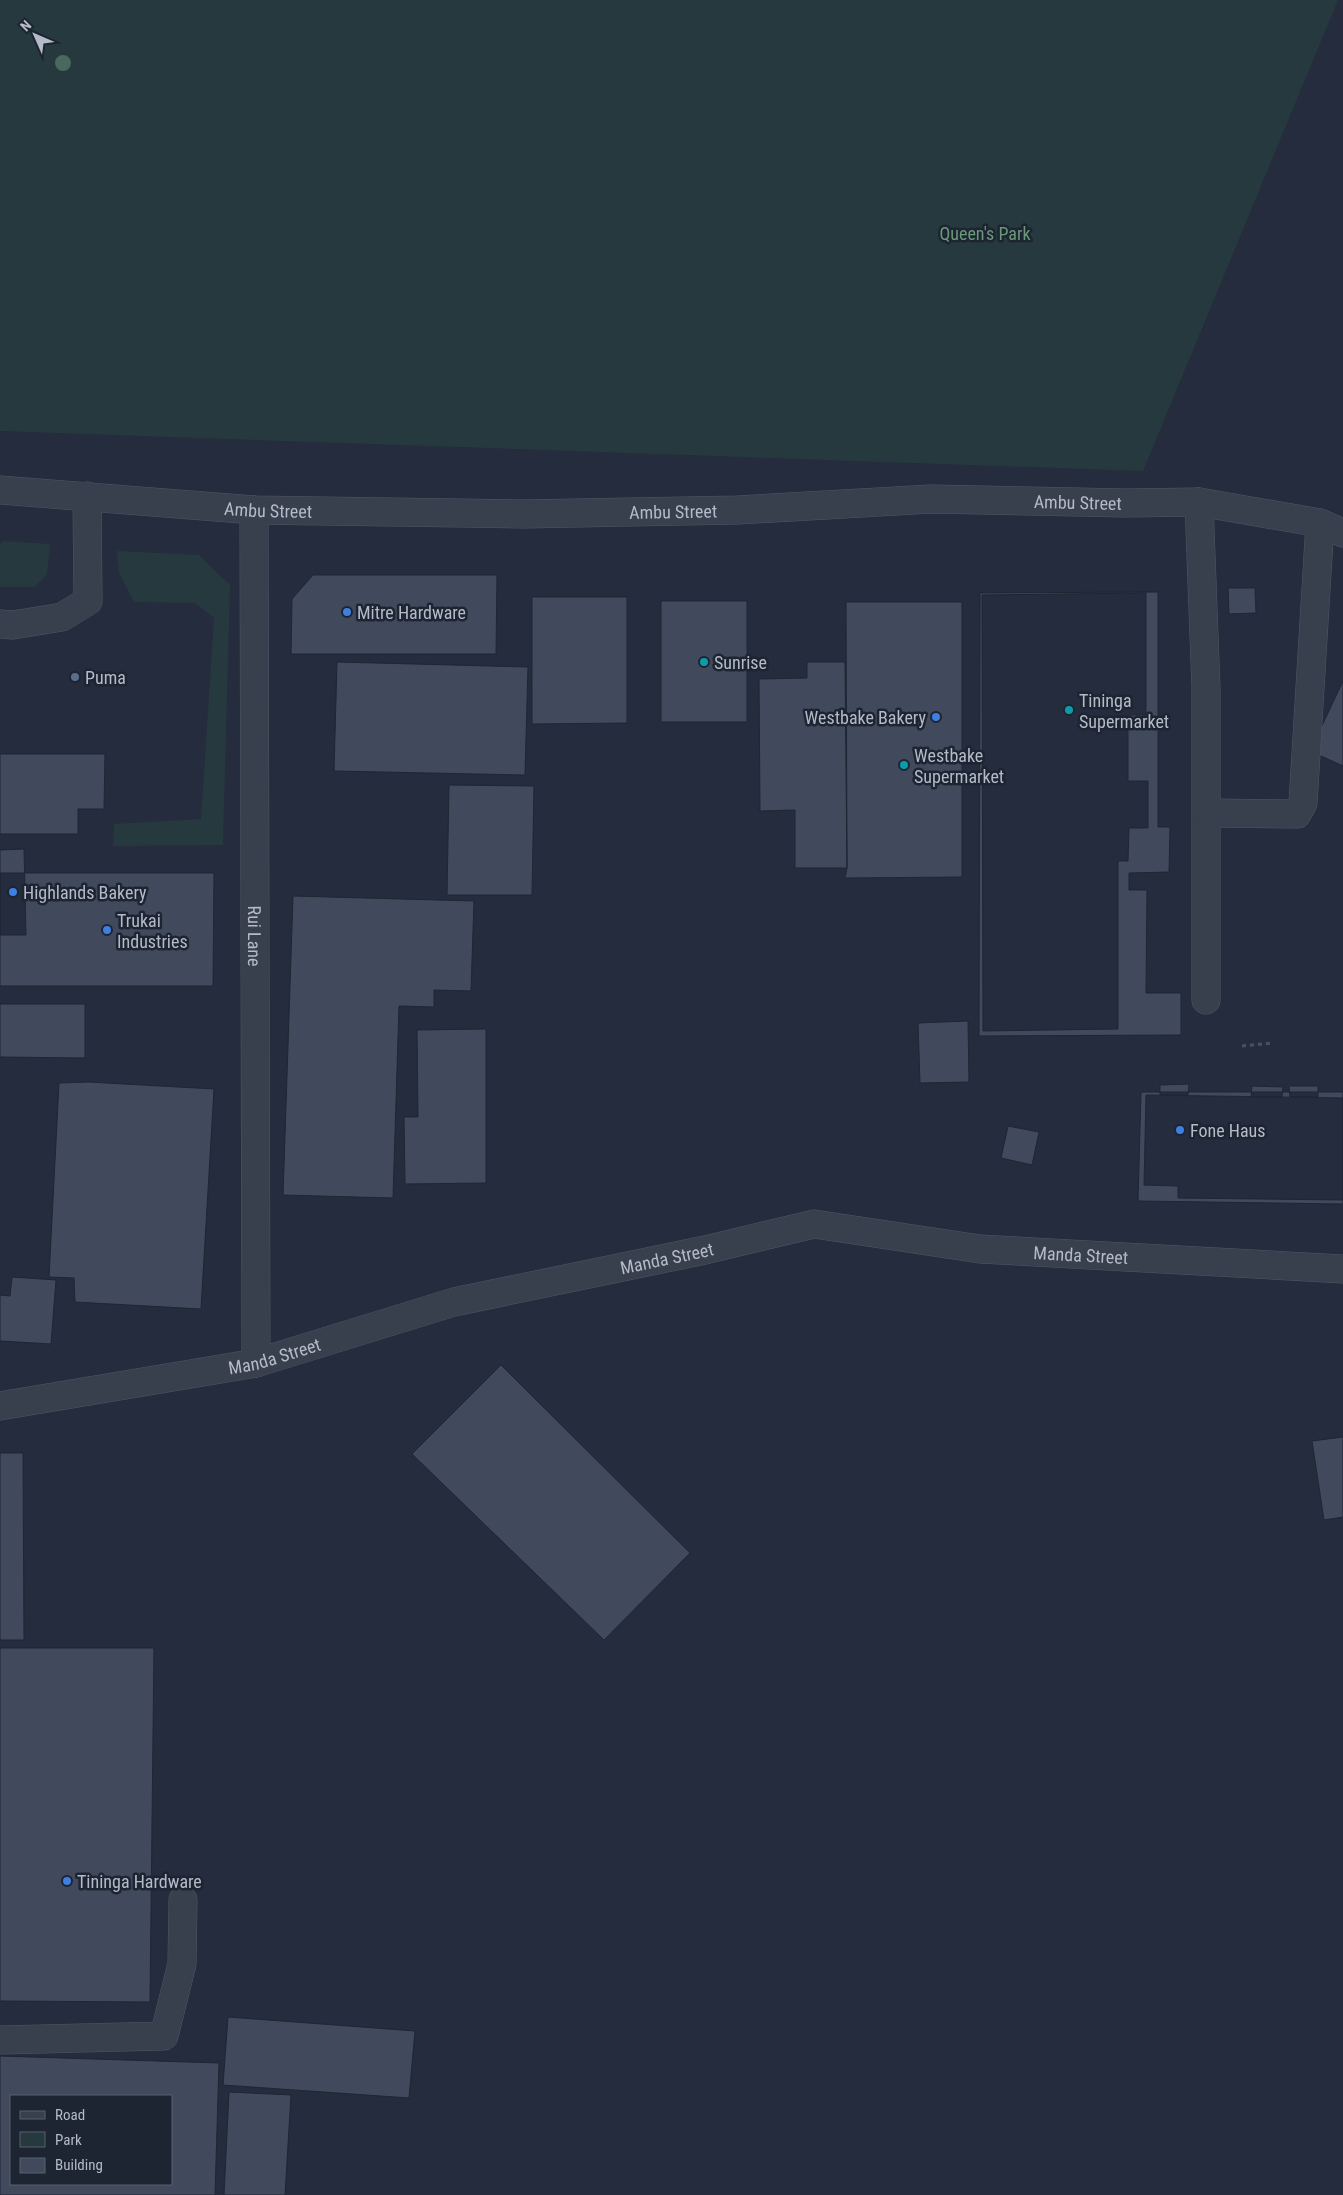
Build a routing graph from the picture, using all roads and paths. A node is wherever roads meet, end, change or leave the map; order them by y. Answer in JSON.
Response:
{"nodes":[{"id":1,"x":0,"y":490,"type":"edge"},
{"id":2,"x":87,"y":496,"type":"junction"},
{"id":3,"x":1199,"y":502,"type":"junction"},
{"id":4,"x":254,"y":510,"type":"junction"},
{"id":5,"x":1332,"y":528,"type":"edge"},
{"id":6,"x":0,"y":624,"type":"edge"},
{"id":7,"x":1207,"y":813,"type":"junction"},
{"id":8,"x":1206,"y":1000,"type":"dead end"},
{"id":9,"x":1273,"y":1043,"type":"dead end"},
{"id":10,"x":1242,"y":1046,"type":"dead end"},
{"id":11,"x":1343,"y":1269,"type":"edge"},
{"id":12,"x":256,"y":1363,"type":"junction"},
{"id":13,"x":0,"y":1406,"type":"edge"},
{"id":14,"x":183,"y":1900,"type":"dead end"},
{"id":15,"x":0,"y":2040,"type":"edge"}],
"edges":[{"from":1,"to":2,"type":"street","name":"Ambu Street"},
{"from":2,"to":4,"type":"street","name":"Ambu Street"},
{"from":2,"to":6,"type":"street"},
{"from":3,"to":4,"type":"street","name":"Ambu Street"},
{"from":3,"to":5,"type":"street","name":"Ambu Street"},
{"from":3,"to":7,"type":"street"},
{"from":4,"to":12,"type":"street","name":"Rui Lane"},
{"from":5,"to":7,"type":"street"},
{"from":7,"to":8,"type":"street"},
{"from":9,"to":10,"type":"path"},
{"from":11,"to":12,"type":"street","name":"Manda Street"},
{"from":12,"to":13,"type":"street","name":"Manda Street"},
{"from":14,"to":15,"type":"street"}]}
